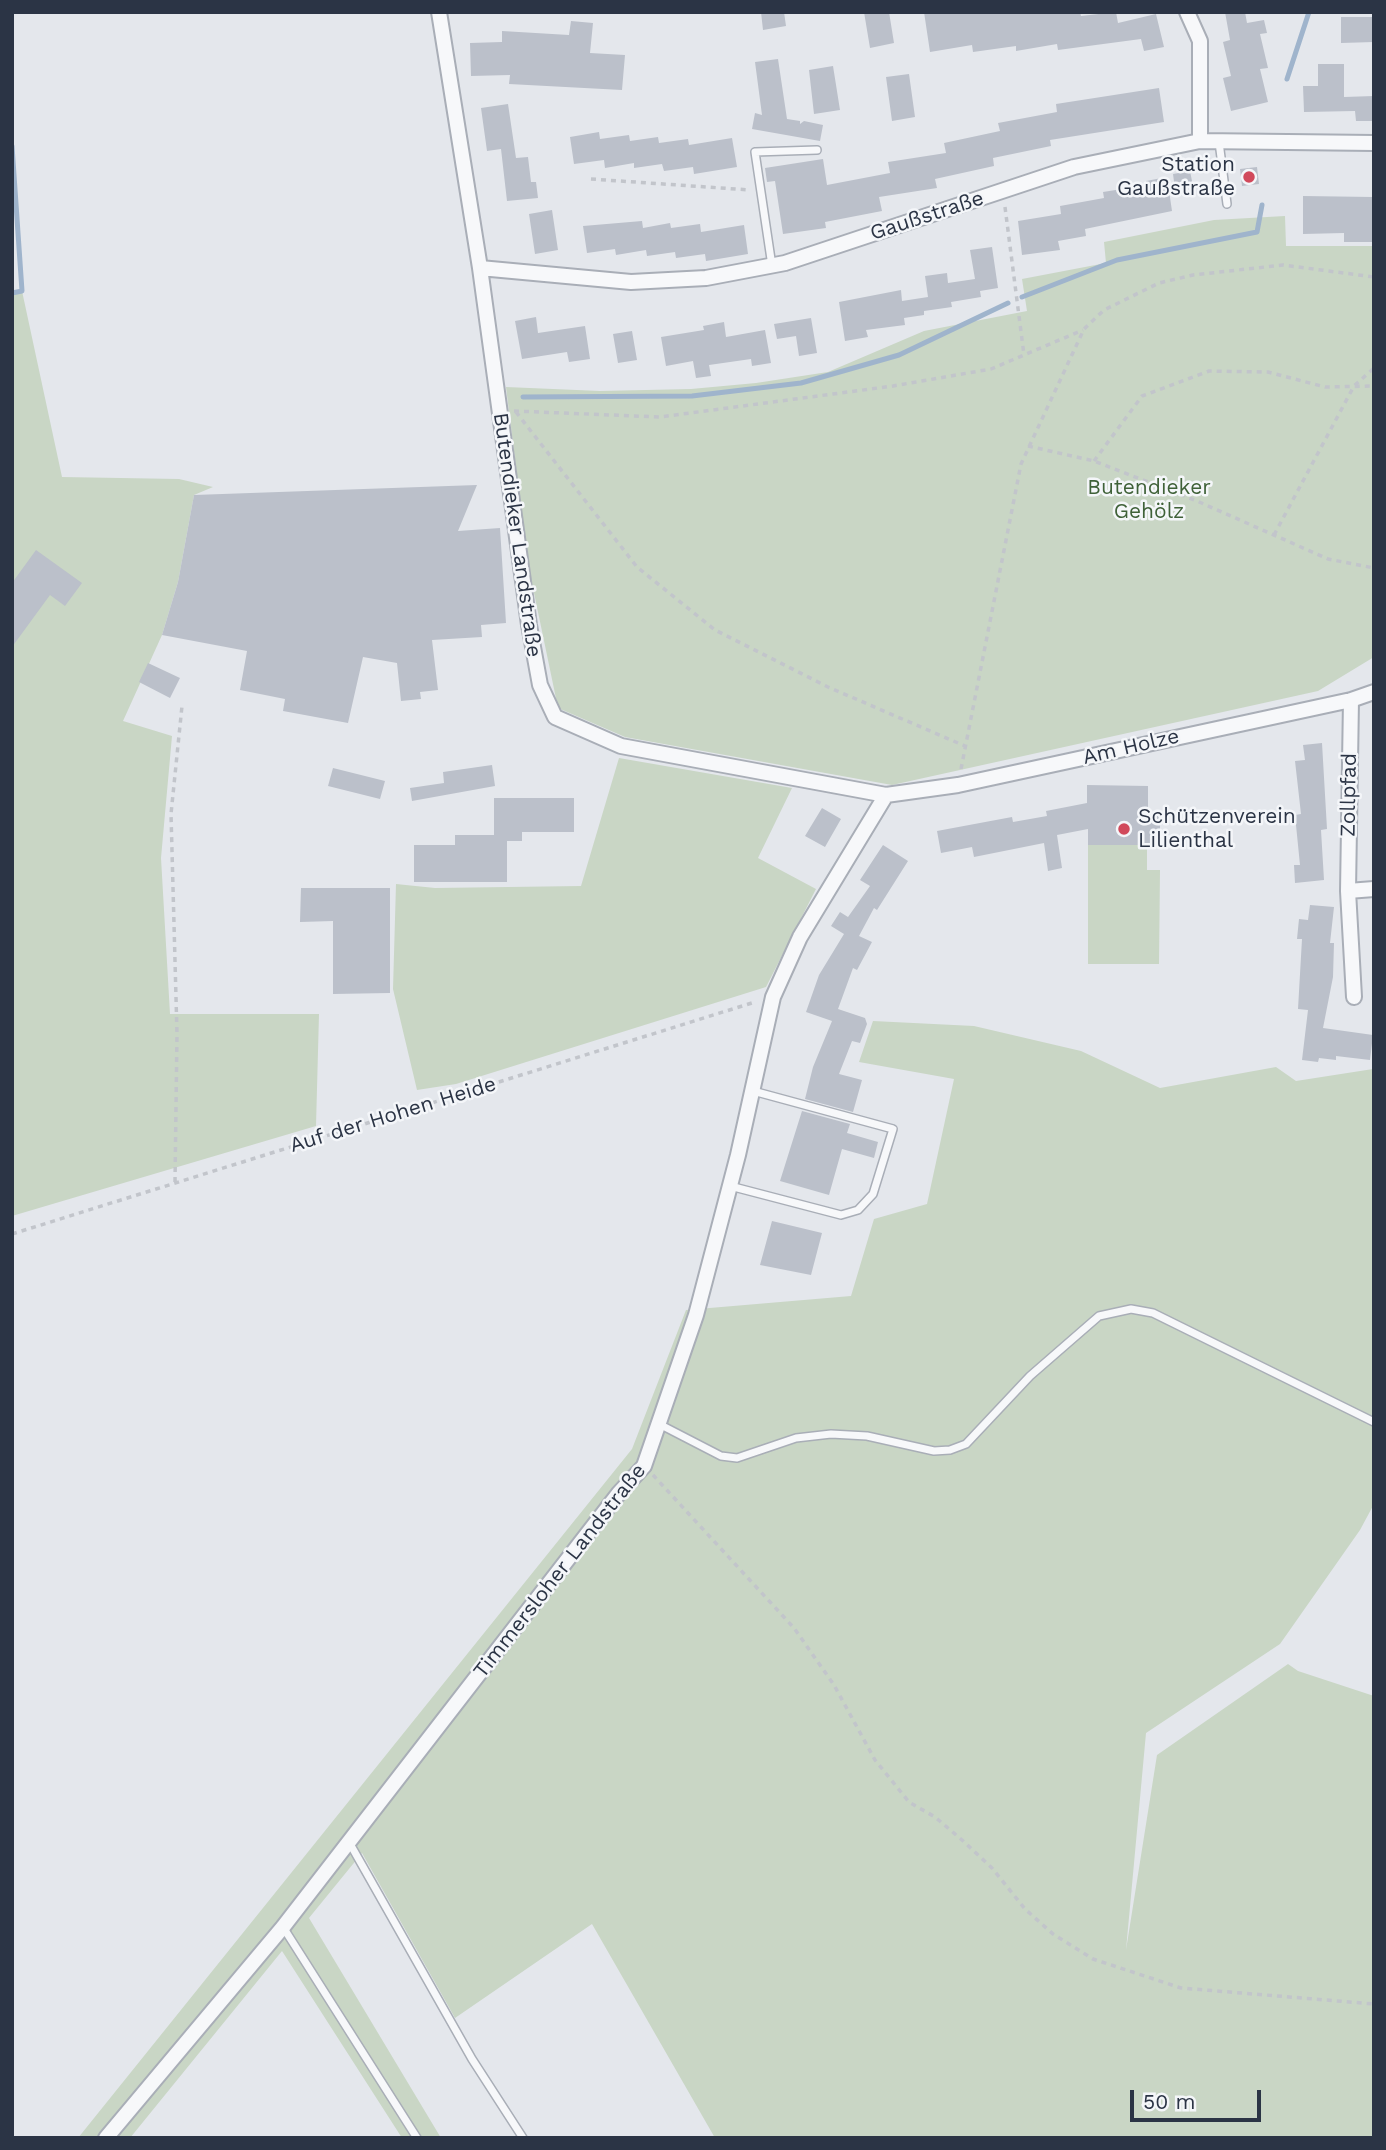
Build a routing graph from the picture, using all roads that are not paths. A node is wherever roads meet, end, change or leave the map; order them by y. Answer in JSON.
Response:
{"nodes":[{"id":1,"x":439,"y":12,"type":"edge"},
{"id":2,"x":1187,"y":12,"type":"edge"},
{"id":3,"x":1200,"y":141,"type":"junction"},
{"id":4,"x":1219,"y":142,"type":"junction"},
{"id":5,"x":1374,"y":143,"type":"edge"},
{"id":6,"x":817,"y":149,"type":"dead end"},
{"id":7,"x":1227,"y":204,"type":"dead end"},
{"id":8,"x":773,"y":267,"type":"junction"},
{"id":9,"x":480,"y":268,"type":"junction"},
{"id":10,"x":1374,"y":692,"type":"edge"},
{"id":11,"x":1351,"y":700,"type":"junction"},
{"id":12,"x":886,"y":795,"type":"junction"},
{"id":13,"x":1374,"y":889,"type":"edge"},
{"id":14,"x":1348,"y":891,"type":"junction"},
{"id":15,"x":1354,"y":997,"type":"dead end"},
{"id":16,"x":753,"y":1091,"type":"junction"},
{"id":17,"x":730,"y":1186,"type":"junction"},
{"id":18,"x":1374,"y":1422,"type":"edge"},
{"id":19,"x":659,"y":1424,"type":"junction"},
{"id":20,"x":349,"y":1842,"type":"junction"},
{"id":21,"x":283,"y":1927,"type":"junction"},
{"id":22,"x":106,"y":2138,"type":"edge"},
{"id":23,"x":417,"y":2138,"type":"edge"},
{"id":24,"x":523,"y":2138,"type":"edge"}],
"edges":[{"from":1,"to":9,"type":"street","name":"Butendieker Landstraße"},
{"from":2,"to":3,"type":"street"},
{"from":3,"to":4,"type":"street","name":"Gaußstraße"},
{"from":3,"to":8,"type":"street","name":"Gaußstraße"},
{"from":4,"to":5,"type":"street","name":"Gaußstraße"},
{"from":4,"to":7,"type":"lane"},
{"from":6,"to":8,"type":"lane"},
{"from":8,"to":9,"type":"street","name":"Gaußstraße"},
{"from":9,"to":12,"type":"street","name":"Butendieker Landstraße"},
{"from":10,"to":11,"type":"street","name":"Am Holze"},
{"from":11,"to":12,"type":"street","name":"Am Holze"},
{"from":11,"to":14,"type":"street","name":"Zollpfad"},
{"from":12,"to":16,"type":"street","name":"Timmersloher Landstraße"},
{"from":13,"to":14,"type":"street"},
{"from":14,"to":15,"type":"street","name":"Zollpfad"},
{"from":16,"to":17,"type":"street","name":"Timmersloher Landstraße"},
{"from":16,"to":17,"type":"lane"},
{"from":17,"to":19,"type":"street","name":"Timmersloher Landstraße"},
{"from":18,"to":19,"type":"lane"},
{"from":19,"to":20,"type":"street","name":"Timmersloher Landstraße"},
{"from":20,"to":21,"type":"street","name":"Timmersloher Landstraße"},
{"from":20,"to":24,"type":"lane"},
{"from":21,"to":22,"type":"street","name":"Timmersloher Landstraße"},
{"from":21,"to":23,"type":"lane"}]}
